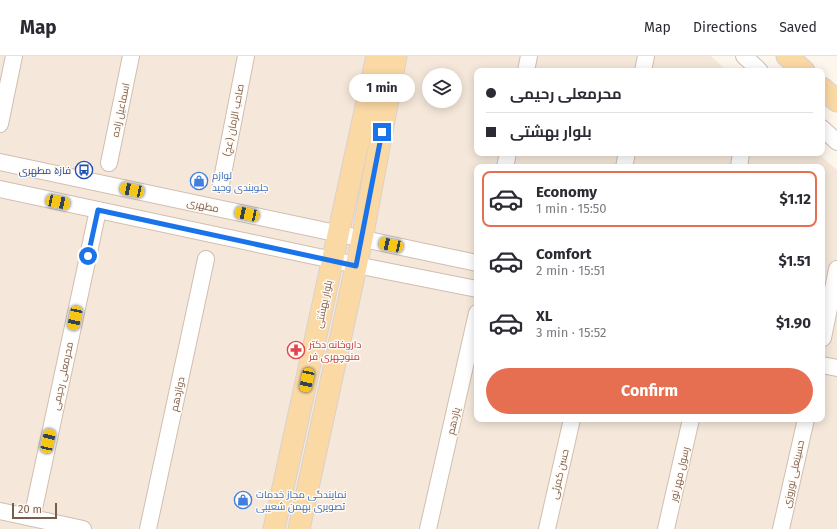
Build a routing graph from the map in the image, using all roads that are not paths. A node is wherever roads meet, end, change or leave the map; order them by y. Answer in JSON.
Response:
{"nodes":[{"id":1,"x":14,"y":56,"type":"edge"},
{"id":2,"x":131,"y":56,"type":"edge"},
{"id":3,"x":246,"y":56,"type":"edge"},
{"id":4,"x":377,"y":56,"type":"edge"},
{"id":5,"x":396,"y":56,"type":"edge"},
{"id":6,"x":529,"y":56,"type":"edge"},
{"id":7,"x":646,"y":56,"type":"edge"},
{"id":8,"x":744,"y":56,"type":"edge"},
{"id":9,"x":787,"y":56,"type":"edge"},
{"id":10,"x":527,"y":68,"type":"edge"},
{"id":11,"x":644,"y":68,"type":"edge"},
{"id":12,"x":756,"y":68,"type":"edge"},
{"id":13,"x":801,"y":68,"type":"edge"},
{"id":14,"x":825,"y":91,"type":"edge"},
{"id":15,"x":837,"y":101,"type":"edge"},
{"id":16,"x":0,"y":124,"type":"edge"},
{"id":17,"x":825,"y":131,"type":"edge"},
{"id":18,"x":837,"y":142,"type":"edge"},
{"id":19,"x":0,"y":162,"type":"edge"},
{"id":20,"x":109,"y":163,"type":"dead end"},
{"id":21,"x":221,"y":184,"type":"dead end"},
{"id":22,"x":0,"y":189,"type":"edge"},
{"id":23,"x":98,"y":210,"type":"junction"},
{"id":24,"x":338,"y":234,"type":"junction"},
{"id":25,"x":362,"y":239,"type":"junction"},
{"id":26,"x":206,"y":259,"type":"dead end"},
{"id":27,"x":333,"y":260,"type":"junction"},
{"id":28,"x":474,"y":262,"type":"edge"},
{"id":29,"x":356,"y":266,"type":"junction"},
{"id":30,"x":837,"y":269,"type":"edge"},
{"id":31,"x":474,"y":288,"type":"edge"},
{"id":32,"x":474,"y":327,"type":"edge"},
{"id":33,"x":827,"y":338,"type":"edge"},
{"id":34,"x":825,"y":366,"type":"edge"},
{"id":35,"x":837,"y":368,"type":"edge"},
{"id":36,"x":571,"y":422,"type":"edge"},
{"id":37,"x":690,"y":422,"type":"edge"},
{"id":38,"x":805,"y":422,"type":"edge"},
{"id":39,"x":0,"y":511,"type":"edge"},
{"id":40,"x":32,"y":518,"type":"junction"},
{"id":41,"x":83,"y":529,"type":"edge"},
{"id":42,"x":148,"y":529,"type":"edge"},
{"id":43,"x":274,"y":529,"type":"edge"},
{"id":44,"x":299,"y":529,"type":"edge"},
{"id":45,"x":428,"y":529,"type":"edge"},
{"id":46,"x":547,"y":529,"type":"edge"},
{"id":47,"x":666,"y":529,"type":"edge"},
{"id":48,"x":781,"y":529,"type":"edge"}],
"edges":[{"from":1,"to":16,"type":"street"},
{"from":2,"to":20,"type":"street","name":"اسماعیل زاده"},
{"from":3,"to":21,"type":"street","name":"صاحب الزمان (عج)"},
{"from":4,"to":24,"type":"main road","name":"بلوار بهشتی"},
{"from":5,"to":25,"type":"main road"},
{"from":6,"to":10,"type":"street"},
{"from":7,"to":11,"type":"street"},
{"from":8,"to":12,"type":"street"},
{"from":9,"to":13,"type":"main road"},
{"from":14,"to":15,"type":"main road"},
{"from":17,"to":18,"type":"street"},
{"from":19,"to":24,"type":"street","name":"مطهری"},
{"from":22,"to":23,"type":"street"},
{"from":23,"to":27,"type":"street"},
{"from":23,"to":40,"type":"street","name":"محرمعلی رحیمی"},
{"from":24,"to":25,"type":"street","name":"مطهری"},
{"from":24,"to":27,"type":"main road","name":"بلوار بهشتی"},
{"from":25,"to":28,"type":"street","name":"مطهری"},
{"from":25,"to":29,"type":"main road"},
{"from":26,"to":42,"type":"street","name":"دوازدهم"},
{"from":27,"to":29,"type":"street"},
{"from":27,"to":43,"type":"main road","name":"بلوار بهشتی"},
{"from":29,"to":31,"type":"street"},
{"from":29,"to":44,"type":"main road"},
{"from":30,"to":33,"type":"street"},
{"from":32,"to":45,"type":"street","name":"یازدهم"},
{"from":34,"to":35,"type":"street"},
{"from":36,"to":46,"type":"street","name":"حسن کمرئی"},
{"from":37,"to":47,"type":"street","name":"رسول مهر نور"},
{"from":38,"to":48,"type":"street","name":"حسینعلی نوروزی"},
{"from":39,"to":40,"type":"street"},
{"from":40,"to":41,"type":"street"}]}
